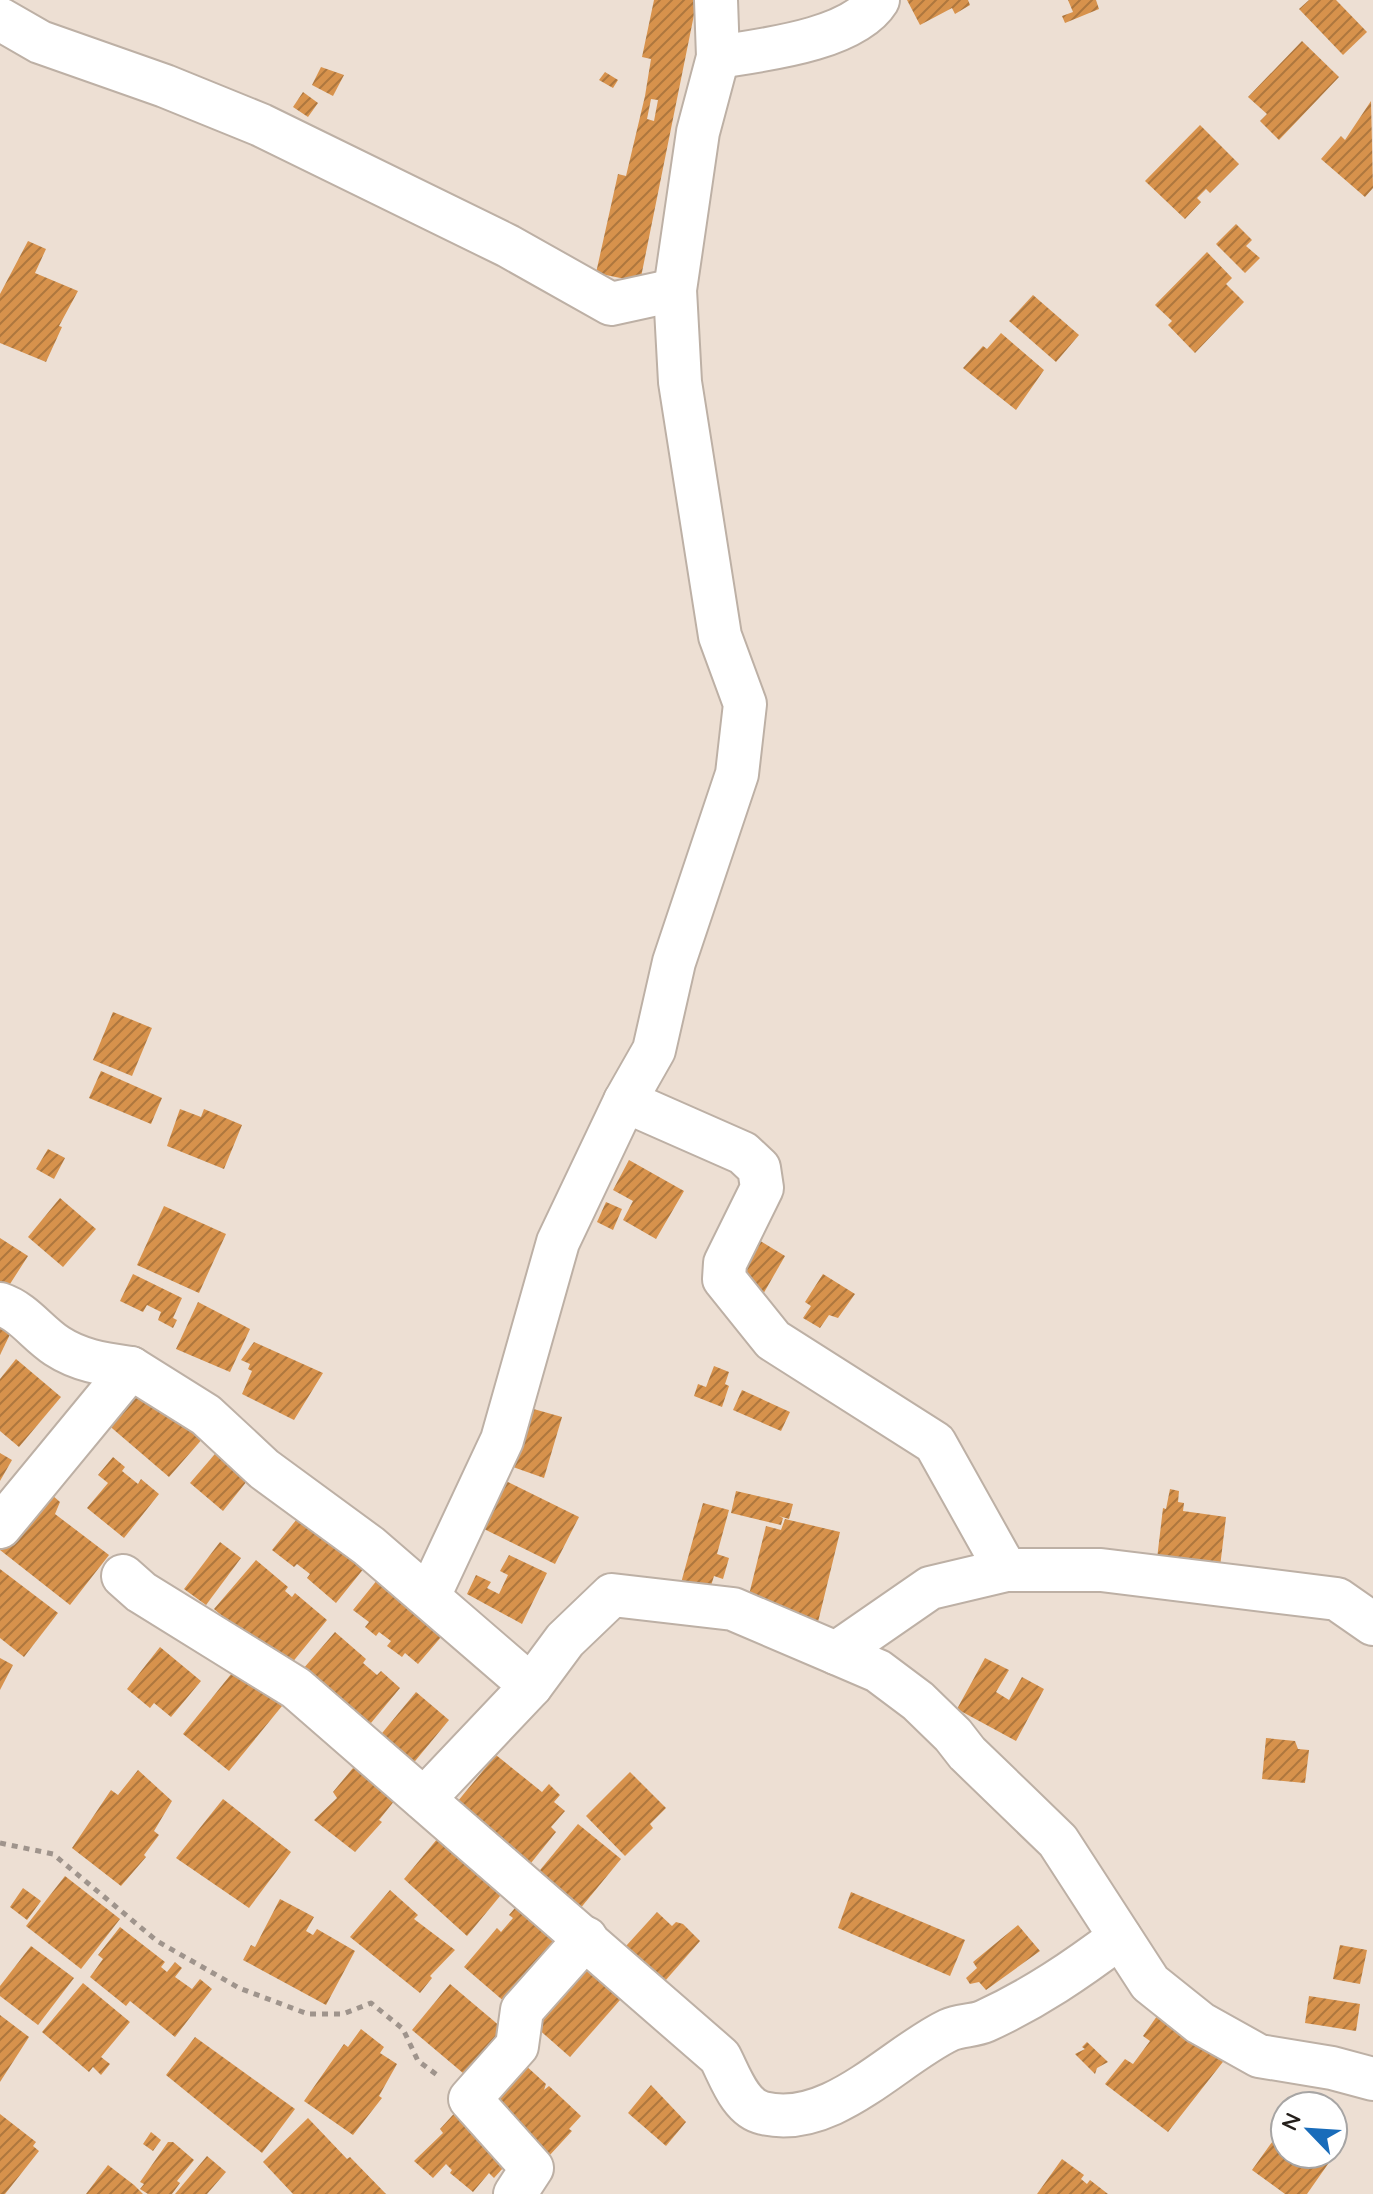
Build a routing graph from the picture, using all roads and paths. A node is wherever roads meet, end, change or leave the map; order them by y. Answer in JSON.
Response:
{"nodes":[{"id":1,"x":716,"y":0,"type":"edge"},
{"id":2,"x":878,"y":0,"type":"edge"},
{"id":3,"x":0,"y":19,"type":"edge"},
{"id":4,"x":718,"y":57,"type":"junction"},
{"id":5,"x":675,"y":290,"type":"junction"},
{"id":6,"x":625,"y":1101,"type":"junction"},
{"id":7,"x":0,"y":1304,"type":"edge"},
{"id":8,"x":131,"y":1368,"type":"junction"},
{"id":9,"x":0,"y":1527,"type":"edge"},
{"id":10,"x":1006,"y":1570,"type":"junction"},
{"id":11,"x":123,"y":1576,"type":"dead end"},
{"id":12,"x":429,"y":1596,"type":"junction"},
{"id":13,"x":1373,"y":1624,"type":"edge"},
{"id":14,"x":836,"y":1653,"type":"junction"},
{"id":15,"x":531,"y":1686,"type":"junction"},
{"id":16,"x":424,"y":1799,"type":"junction"},
{"id":17,"x":0,"y":1843,"type":"edge"},
{"id":18,"x":1120,"y":1937,"type":"junction"},
{"id":19,"x":586,"y":1938,"type":"junction"},
{"id":20,"x":1373,"y":2079,"type":"edge"},
{"id":21,"x":470,"y":2099,"type":"junction"},
{"id":22,"x":515,"y":2194,"type":"edge"}],
"edges":[{"from":1,"to":4,"type":"street"},
{"from":2,"to":4,"type":"street"},
{"from":3,"to":5,"type":"street"},
{"from":4,"to":5,"type":"street"},
{"from":5,"to":6,"type":"street"},
{"from":6,"to":10,"type":"street"},
{"from":6,"to":12,"type":"street"},
{"from":7,"to":8,"type":"street"},
{"from":8,"to":9,"type":"street"},
{"from":8,"to":12,"type":"street"},
{"from":10,"to":13,"type":"street"},
{"from":10,"to":14,"type":"street"},
{"from":11,"to":16,"type":"street"},
{"from":12,"to":15,"type":"street"},
{"from":14,"to":15,"type":"street"},
{"from":14,"to":18,"type":"street"},
{"from":15,"to":16,"type":"street"},
{"from":16,"to":19,"type":"street"},
{"from":17,"to":21,"type":"path"},
{"from":18,"to":19,"type":"street"},
{"from":18,"to":20,"type":"street"},
{"from":19,"to":21,"type":"street"},
{"from":21,"to":22,"type":"street"}]}
